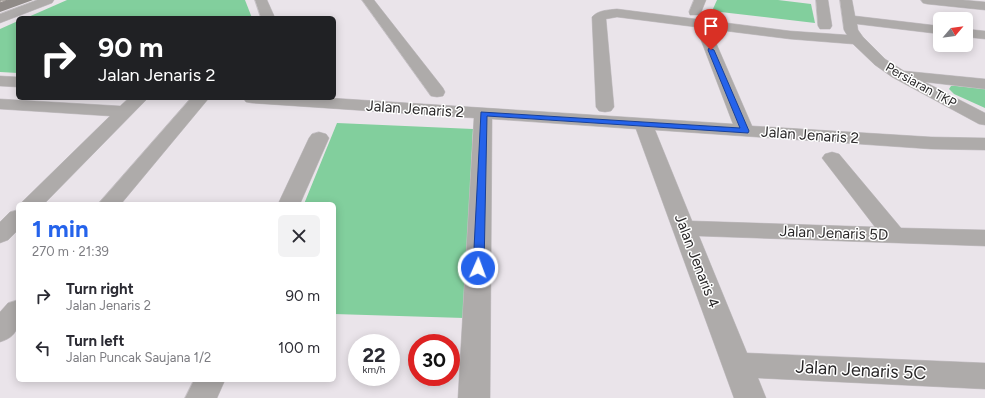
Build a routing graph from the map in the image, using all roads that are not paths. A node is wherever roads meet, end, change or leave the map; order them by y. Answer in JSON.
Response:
{"nodes":[{"id":1,"x":48,"y":0,"type":"edge"},
{"id":2,"x":261,"y":0,"type":"edge"},
{"id":3,"x":368,"y":0,"type":"edge"},
{"id":4,"x":822,"y":0,"type":"edge"},
{"id":5,"x":846,"y":0,"type":"edge"},
{"id":6,"x":927,"y":0,"type":"edge"},
{"id":7,"x":612,"y":3,"type":"dead end"},
{"id":8,"x":985,"y":6,"type":"edge"},
{"id":9,"x":698,"y":12,"type":"edge"},
{"id":10,"x":267,"y":16,"type":"edge"},
{"id":11,"x":0,"y":19,"type":"edge"},
{"id":12,"x":825,"y":26,"type":"junction"},
{"id":13,"x":852,"y":30,"type":"junction"},
{"id":14,"x":933,"y":30,"type":"edge"},
{"id":15,"x":973,"y":34,"type":"edge"},
{"id":16,"x":985,"y":35,"type":"edge"},
{"id":17,"x":898,"y":74,"type":"junction"},
{"id":18,"x":0,"y":81,"type":"edge"},
{"id":19,"x":16,"y":82,"type":"edge"},
{"id":20,"x":985,"y":84,"type":"edge"},
{"id":21,"x":438,"y":92,"type":"dead end"},
{"id":22,"x":137,"y":100,"type":"edge"},
{"id":23,"x":198,"y":100,"type":"edge"},
{"id":24,"x":304,"y":100,"type":"edge"},
{"id":25,"x":0,"y":104,"type":"edge"},
{"id":26,"x":550,"y":104,"type":"dead end"},
{"id":27,"x":605,"y":107,"type":"junction"},
{"id":28,"x":124,"y":112,"type":"junction"},
{"id":29,"x":483,"y":113,"type":"junction"},
{"id":30,"x":985,"y":120,"type":"edge"},
{"id":31,"x":742,"y":123,"type":"junction"},
{"id":32,"x":643,"y":124,"type":"junction"},
{"id":33,"x":319,"y":138,"type":"dead end"},
{"id":34,"x":983,"y":146,"type":"edge"},
{"id":35,"x":832,"y":158,"type":"dead end"},
{"id":36,"x":33,"y":202,"type":"edge"},
{"id":37,"x":111,"y":202,"type":"edge"},
{"id":38,"x":290,"y":202,"type":"edge"},
{"id":39,"x":16,"y":219,"type":"edge"},
{"id":40,"x":684,"y":228,"type":"junction"},
{"id":41,"x":0,"y":235,"type":"edge"},
{"id":42,"x":894,"y":235,"type":"junction"},
{"id":43,"x":985,"y":238,"type":"edge"},
{"id":44,"x":16,"y":312,"type":"edge"},
{"id":45,"x":0,"y":331,"type":"edge"},
{"id":46,"x":738,"y":365,"type":"junction"},
{"id":47,"x":985,"y":376,"type":"edge"},
{"id":48,"x":209,"y":382,"type":"edge"},
{"id":49,"x":201,"y":398,"type":"edge"},
{"id":50,"x":474,"y":398,"type":"edge"},
{"id":51,"x":750,"y":398,"type":"edge"}],
"edges":[{"from":1,"to":11,"type":"street"},
{"from":2,"to":10,"type":"street"},
{"from":3,"to":21,"type":"street"},
{"from":4,"to":12,"type":"street"},
{"from":5,"to":13,"type":"street"},
{"from":6,"to":8,"type":"street"},
{"from":7,"to":9,"type":"street"},
{"from":9,"to":12,"type":"street"},
{"from":9,"to":13,"type":"street"},
{"from":9,"to":27,"type":"street"},
{"from":9,"to":31,"type":"street"},
{"from":12,"to":13,"type":"street"},
{"from":13,"to":14,"type":"street"},
{"from":13,"to":17,"type":"street","name":"Persiaran TKP"},
{"from":15,"to":16,"type":"street"},
{"from":17,"to":20,"type":"street"},
{"from":17,"to":30,"type":"street","name":"Persiaran TKP"},
{"from":18,"to":19,"type":"street"},
{"from":22,"to":28,"type":"street"},
{"from":23,"to":37,"type":"street"},
{"from":24,"to":29,"type":"street","name":"Jalan Jenaris 2"},
{"from":25,"to":28,"type":"street"},
{"from":26,"to":27,"type":"street"},
{"from":27,"to":31,"type":"street"},
{"from":28,"to":36,"type":"street"},
{"from":29,"to":32,"type":"street","name":"Jalan Jenaris 2"},
{"from":29,"to":50,"type":"street"},
{"from":31,"to":32,"type":"street","name":"Jalan Jenaris 2"},
{"from":31,"to":34,"type":"street","name":"Jalan Jenaris 2"},
{"from":32,"to":40,"type":"street","name":"Jalan Jenaris 4"},
{"from":33,"to":38,"type":"street"},
{"from":35,"to":42,"type":"street"},
{"from":39,"to":41,"type":"street"},
{"from":40,"to":42,"type":"street","name":"Jalan Jenaris 5D"},
{"from":40,"to":46,"type":"street","name":"Jalan Jenaris 4"},
{"from":42,"to":43,"type":"street","name":"Jalan Jenaris 5D"},
{"from":44,"to":45,"type":"street"},
{"from":46,"to":47,"type":"street","name":"Jalan Jenaris 5C"},
{"from":46,"to":51,"type":"street","name":"Jalan Jenaris 4"},
{"from":48,"to":49,"type":"street"}]}
